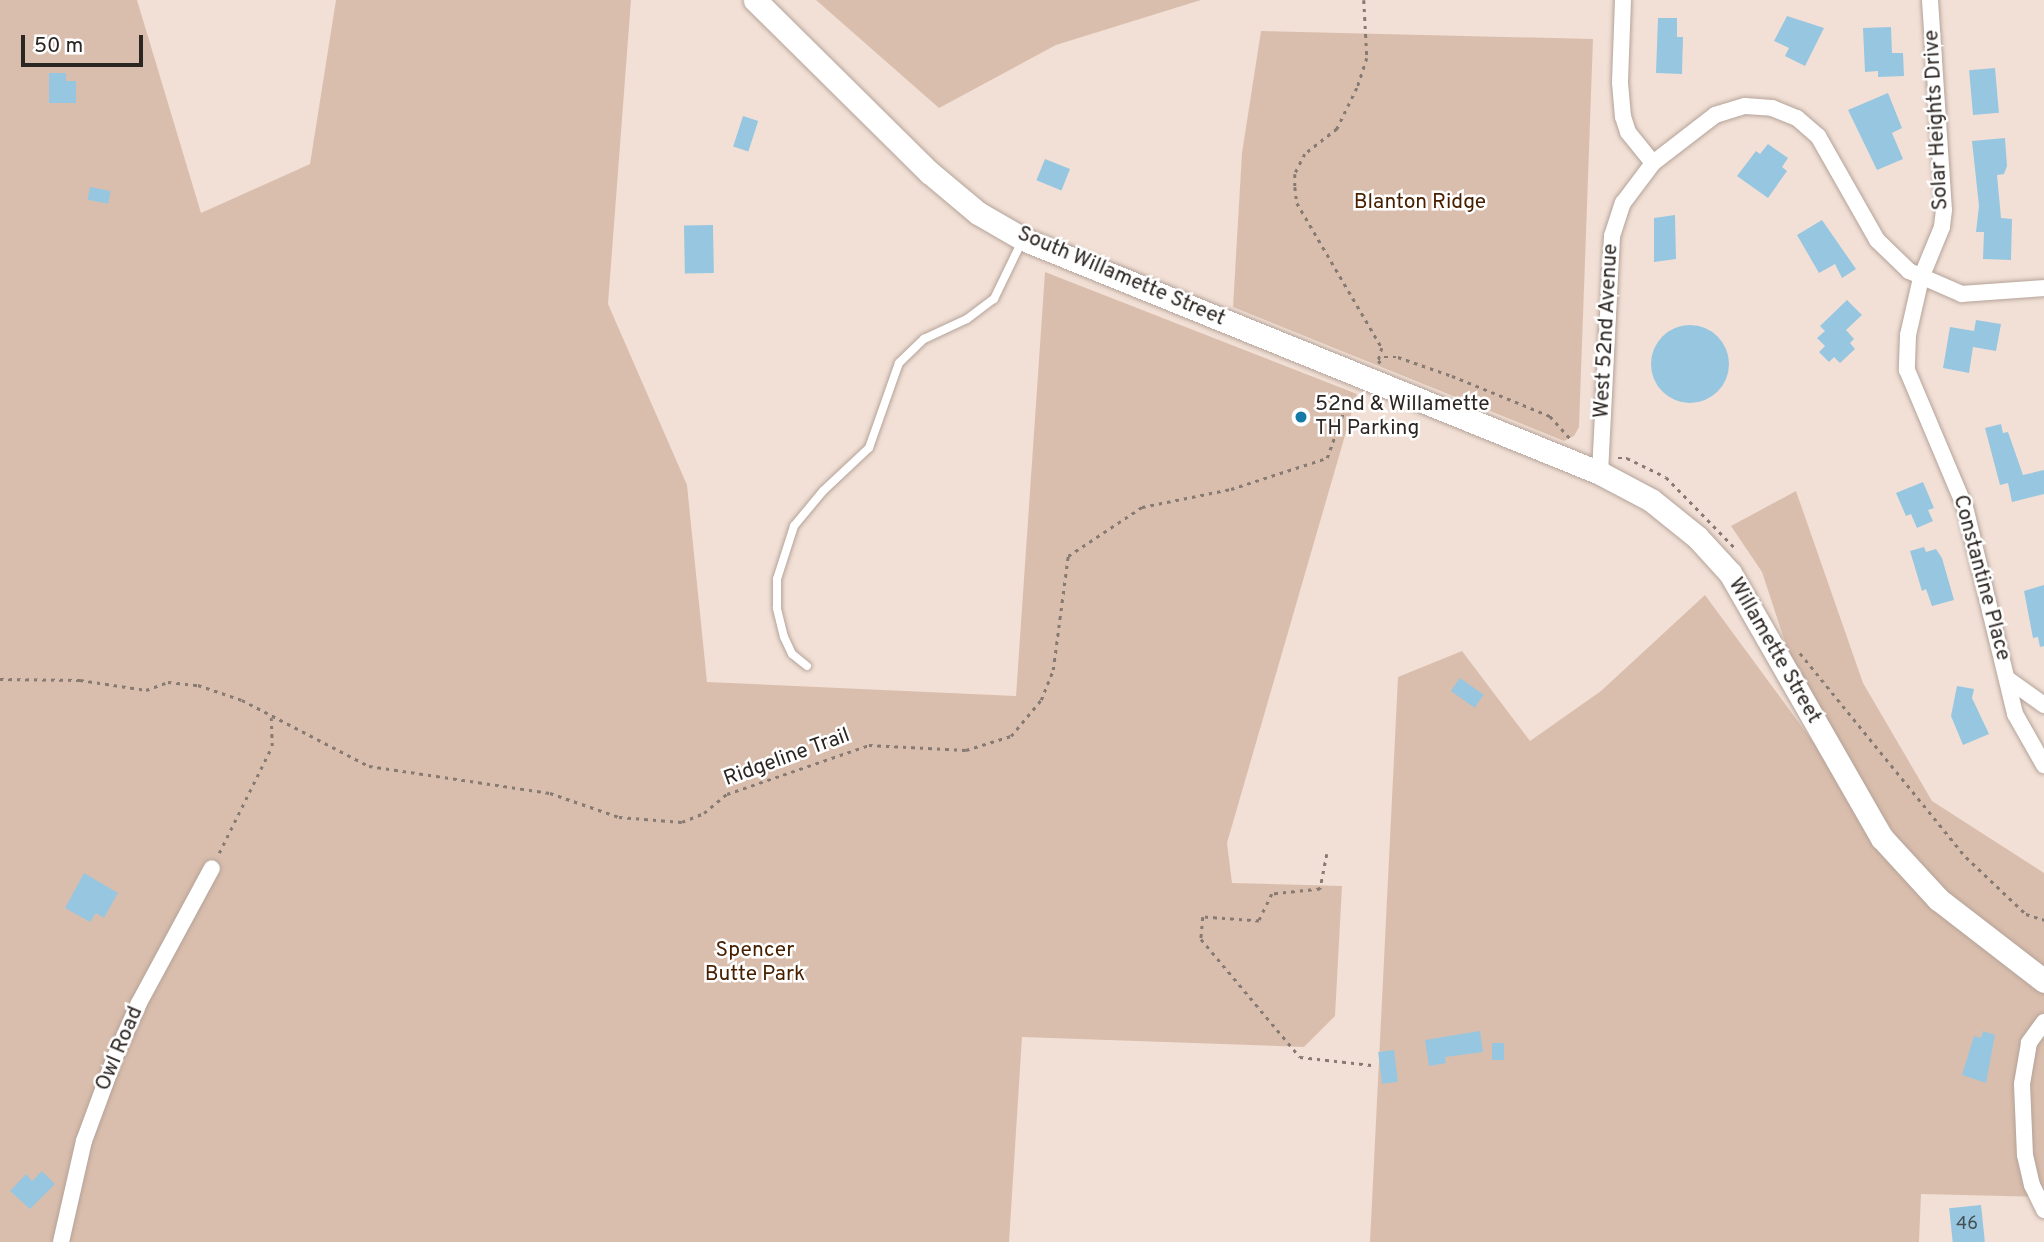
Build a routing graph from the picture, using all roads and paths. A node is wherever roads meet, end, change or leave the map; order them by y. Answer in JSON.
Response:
{"nodes":[{"id":1,"x":755,"y":0,"type":"edge"},
{"id":2,"x":1364,"y":0,"type":"edge"},
{"id":3,"x":1623,"y":0,"type":"edge"},
{"id":4,"x":1930,"y":0,"type":"edge"},
{"id":5,"x":1653,"y":163,"type":"junction"},
{"id":6,"x":1023,"y":239,"type":"junction"},
{"id":7,"x":1921,"y":278,"type":"junction"},
{"id":8,"x":2044,"y":288,"type":"edge"},
{"id":9,"x":1365,"y":377,"type":"junction"},
{"id":10,"x":1600,"y":473,"type":"junction"},
{"id":11,"x":807,"y":666,"type":"dead end"},
{"id":12,"x":0,"y":679,"type":"edge"},
{"id":13,"x":2009,"y":680,"type":"junction"},
{"id":14,"x":2044,"y":705,"type":"edge"},
{"id":15,"x":271,"y":716,"type":"junction"},
{"id":16,"x":2044,"y":765,"type":"edge"},
{"id":17,"x":1327,"y":853,"type":"dead end"},
{"id":18,"x":212,"y":869,"type":"joint"},
{"id":19,"x":2044,"y":981,"type":"edge"},
{"id":20,"x":2044,"y":1022,"type":"edge"},
{"id":21,"x":1372,"y":1065,"type":"dead end"},
{"id":22,"x":2044,"y":1210,"type":"edge"},
{"id":23,"x":61,"y":1242,"type":"edge"}],
"edges":[{"from":1,"to":6,"type":"main road","name":"South Willamette Street"},
{"from":2,"to":9,"type":"path"},
{"from":3,"to":5,"type":"street"},
{"from":4,"to":7,"type":"street","name":"Solar Heights Drive"},
{"from":5,"to":7,"type":"street"},
{"from":5,"to":10,"type":"street","name":"West 52nd Avenue"},
{"from":6,"to":9,"type":"main road","name":"South Willamette Street"},
{"from":6,"to":11,"type":"lane"},
{"from":7,"to":8,"type":"street"},
{"from":7,"to":13,"type":"street","name":"Constantine Place"},
{"from":9,"to":10,"type":"main road","name":"Willamette Street"},
{"from":9,"to":15,"type":"path","name":"Ridgeline Trail"},
{"from":10,"to":19,"type":"main road","name":"Willamette Street"},
{"from":12,"to":15,"type":"path","name":"Ridgeline Trail"},
{"from":13,"to":14,"type":"street","name":"Constantine Place"},
{"from":13,"to":16,"type":"street","name":"Constantine Place"},
{"from":15,"to":18,"type":"path"},
{"from":17,"to":21,"type":"path"},
{"from":18,"to":23,"type":"street","name":"Owl Road"},
{"from":20,"to":22,"type":"street"}]}
